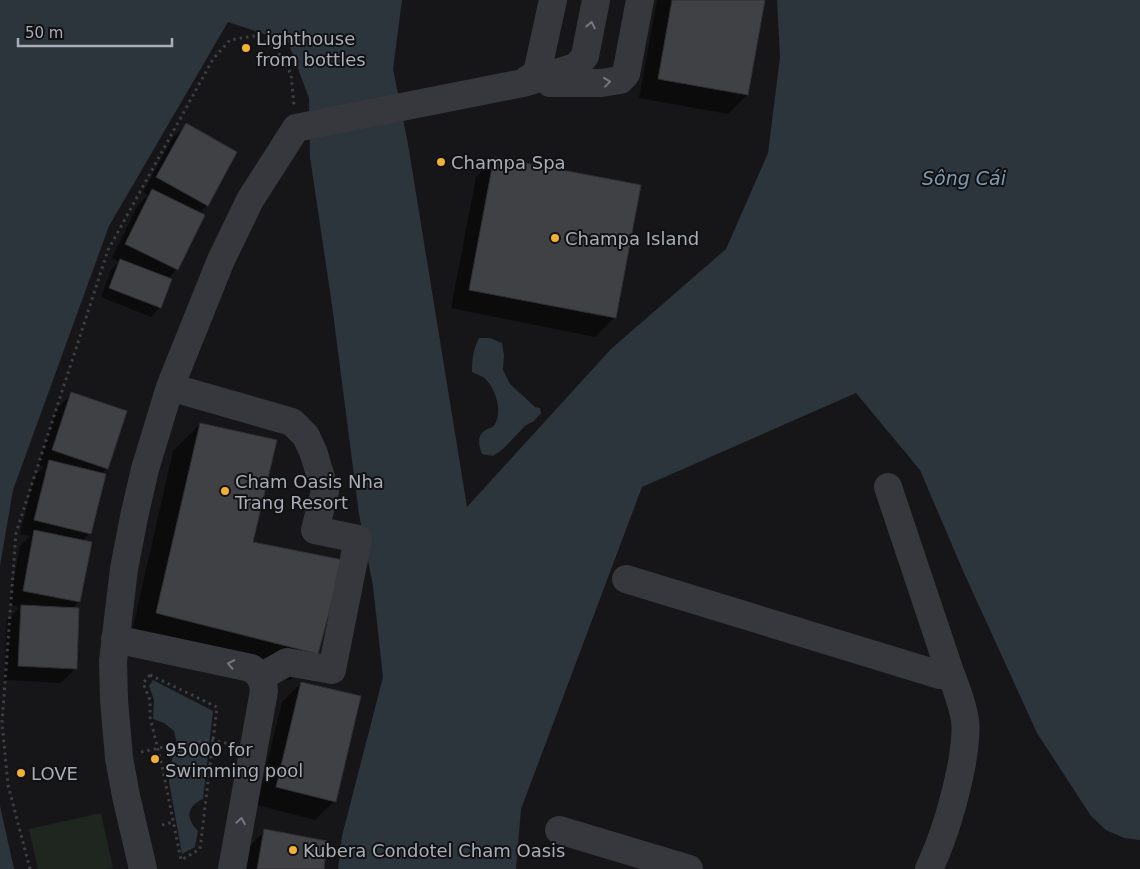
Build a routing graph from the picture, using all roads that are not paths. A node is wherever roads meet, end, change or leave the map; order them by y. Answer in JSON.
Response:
{"nodes":[{"id":1,"x":553,"y":0,"type":"edge"},
{"id":2,"x":596,"y":0,"type":"edge"},
{"id":3,"x":640,"y":0,"type":"edge"},
{"id":4,"x":523,"y":83,"type":"junction"},
{"id":5,"x":170,"y":387,"type":"junction"},
{"id":6,"x":888,"y":487,"type":"dead end"},
{"id":7,"x":626,"y":580,"type":"dead end"},
{"id":8,"x":115,"y":639,"type":"junction"},
{"id":9,"x":949,"y":669,"type":"junction"},
{"id":10,"x":261,"y":677,"type":"junction"},
{"id":11,"x":559,"y":830,"type":"dead end"},
{"id":12,"x":143,"y":869,"type":"edge"},
{"id":13,"x":232,"y":869,"type":"edge"},
{"id":14,"x":690,"y":869,"type":"edge"},
{"id":15,"x":930,"y":869,"type":"edge"}],
"edges":[{"from":1,"to":4,"type":"street"},
{"from":4,"to":2,"type":"street","one_way":true},
{"from":4,"to":3,"type":"street","one_way":true},
{"from":4,"to":5,"type":"street"},
{"from":5,"to":8,"type":"street"},
{"from":5,"to":10,"type":"street"},
{"from":6,"to":9,"type":"street"},
{"from":7,"to":9,"type":"street"},
{"from":10,"to":8,"type":"street","one_way":true},
{"from":8,"to":12,"type":"street"},
{"from":9,"to":15,"type":"street"},
{"from":13,"to":10,"type":"street","one_way":true},
{"from":11,"to":14,"type":"street"}]}
